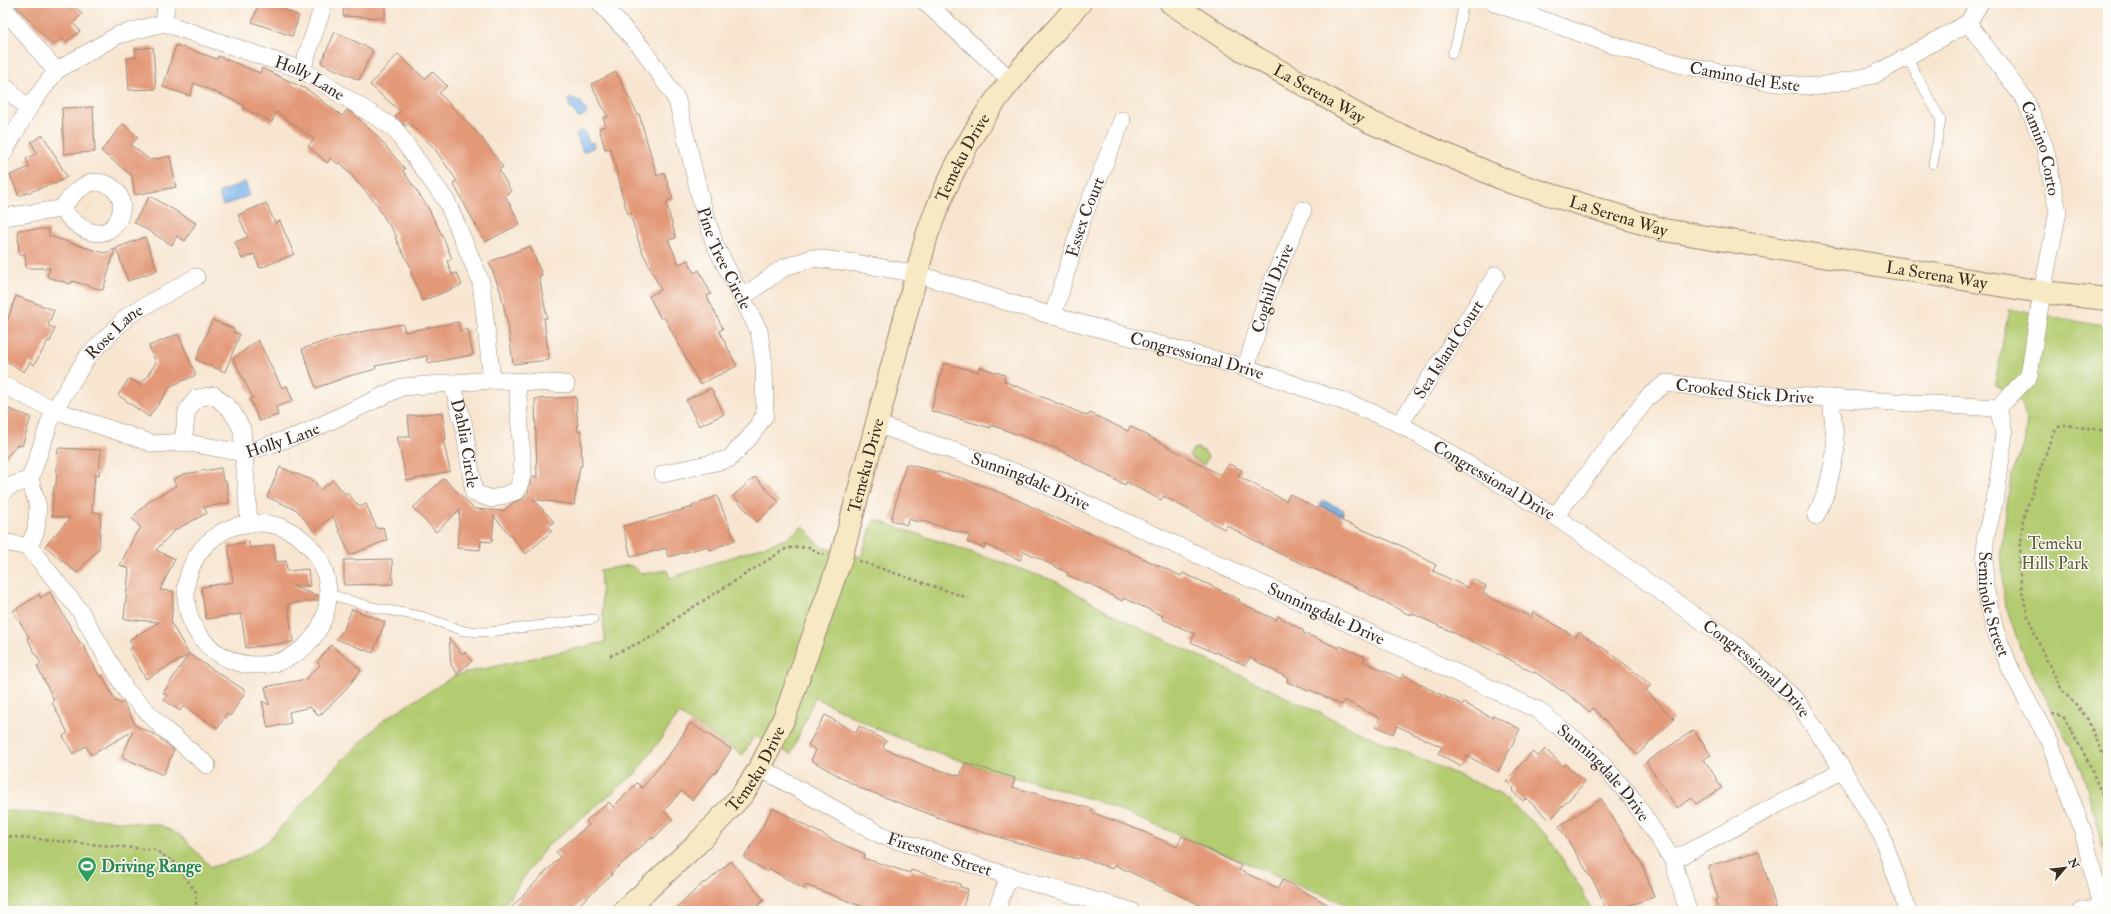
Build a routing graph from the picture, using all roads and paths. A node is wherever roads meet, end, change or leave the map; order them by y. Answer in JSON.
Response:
{"nodes":[{"id":1,"x":166,"y":3,"type":"edge"},
{"id":2,"x":324,"y":3,"type":"edge"},
{"id":3,"x":600,"y":3,"type":"edge"},
{"id":4,"x":926,"y":3,"type":"edge"},
{"id":5,"x":1080,"y":3,"type":"edge"},
{"id":6,"x":1171,"y":3,"type":"edge"},
{"id":7,"x":1464,"y":3,"type":"edge"},
{"id":8,"x":1495,"y":3,"type":"edge"},
{"id":9,"x":1980,"y":3,"type":"edge"},
{"id":10,"x":3,"y":7,"type":"edge"},
{"id":11,"x":164,"y":23,"type":"junction"},
{"id":12,"x":1968,"y":23,"type":"junction"},
{"id":13,"x":1452,"y":54,"type":"dead end"},
{"id":14,"x":1907,"y":57,"type":"junction"},
{"id":15,"x":302,"y":70,"type":"junction"},
{"id":16,"x":56,"y":71,"type":"junction"},
{"id":17,"x":1012,"y":81,"type":"junction"},
{"id":18,"x":3,"y":85,"type":"edge"},
{"id":19,"x":28,"y":109,"type":"junction"},
{"id":20,"x":1122,"y":120,"type":"dead end"},
{"id":21,"x":3,"y":154,"type":"edge"},
{"id":22,"x":1933,"y":164,"type":"dead end"},
{"id":23,"x":61,"y":209,"type":"dead end"},
{"id":24,"x":1303,"y":210,"type":"dead end"},
{"id":25,"x":3,"y":217,"type":"edge"},
{"id":26,"x":917,"y":274,"type":"junction"},
{"id":27,"x":1496,"y":275,"type":"dead end"},
{"id":28,"x":196,"y":277,"type":"dead end"},
{"id":29,"x":2042,"y":292,"type":"junction"},
{"id":30,"x":743,"y":297,"type":"junction"},
{"id":31,"x":2108,"y":299,"type":"edge"},
{"id":32,"x":1053,"y":316,"type":"junction"},
{"id":33,"x":1246,"y":368,"type":"junction"},
{"id":34,"x":492,"y":380,"type":"junction"},
{"id":35,"x":517,"y":382,"type":"junction"},
{"id":36,"x":452,"y":383,"type":"junction"},
{"id":37,"x":566,"y":384,"type":"dead end"},
{"id":38,"x":3,"y":385,"type":"edge"},
{"id":39,"x":1832,"y":398,"type":"junction"},
{"id":40,"x":1998,"y":408,"type":"junction"},
{"id":41,"x":54,"y":410,"type":"junction"},
{"id":42,"x":876,"y":424,"type":"junction"},
{"id":43,"x":1400,"y":424,"type":"junction"},
{"id":44,"x":2108,"y":431,"type":"edge"},
{"id":45,"x":182,"y":442,"type":"junction"},
{"id":46,"x":244,"y":454,"type":"junction"},
{"id":47,"x":663,"y":474,"type":"dead end"},
{"id":48,"x":30,"y":478,"type":"junction"},
{"id":49,"x":3,"y":492,"type":"edge"},
{"id":50,"x":1555,"y":516,"type":"junction"},
{"id":51,"x":1816,"y":516,"type":"dead end"},
{"id":52,"x":248,"y":522,"type":"junction"},
{"id":53,"x":3,"y":542,"type":"edge"},
{"id":54,"x":29,"y":547,"type":"junction"},
{"id":55,"x":841,"y":558,"type":"junction"},
{"id":56,"x":329,"y":594,"type":"junction"},
{"id":57,"x":968,"y":598,"type":"dead end"},
{"id":58,"x":593,"y":619,"type":"dead end"},
{"id":59,"x":610,"y":656,"type":"dead end"},
{"id":60,"x":2052,"y":714,"type":"dead end"},
{"id":61,"x":207,"y":764,"type":"dead end"},
{"id":62,"x":2108,"y":765,"type":"edge"},
{"id":63,"x":760,"y":768,"type":"junction"},
{"id":64,"x":1843,"y":770,"type":"junction"},
{"id":65,"x":2108,"y":810,"type":"edge"},
{"id":66,"x":3,"y":836,"type":"edge"},
{"id":67,"x":1673,"y":860,"type":"junction"},
{"id":68,"x":1009,"y":876,"type":"junction"},
{"id":69,"x":2104,"y":909,"type":"edge"},
{"id":70,"x":196,"y":911,"type":"edge"},
{"id":71,"x":624,"y":911,"type":"edge"},
{"id":72,"x":996,"y":911,"type":"edge"},
{"id":73,"x":1131,"y":911,"type":"edge"},
{"id":74,"x":1688,"y":911,"type":"edge"},
{"id":75,"x":1908,"y":911,"type":"edge"},
{"id":76,"x":2081,"y":911,"type":"edge"}],
"edges":[{"from":1,"to":11,"type":"street"},
{"from":2,"to":15,"type":"street"},
{"from":3,"to":30,"type":"street","name":"Pine Tree Circle"},
{"from":4,"to":17,"type":"street"},
{"from":5,"to":17,"type":"street","name":"Temeku Drive"},
{"from":6,"to":29,"type":"street","name":"La Serena Way"},
{"from":7,"to":13,"type":"lane"},
{"from":8,"to":14,"type":"street","name":"Camino del Este"},
{"from":9,"to":12,"type":"street","name":"Camino del Este"},
{"from":10,"to":16,"type":"street"},
{"from":11,"to":15,"type":"street","name":"Holly Lane"},
{"from":11,"to":16,"type":"street"},
{"from":12,"to":14,"type":"street","name":"Camino del Este"},
{"from":12,"to":29,"type":"street","name":"Camino Corto"},
{"from":14,"to":22,"type":"lane"},
{"from":15,"to":34,"type":"street","name":"Holly Lane"},
{"from":16,"to":19,"type":"street"},
{"from":17,"to":26,"type":"street","name":"Temeku Drive"},
{"from":18,"to":19,"type":"street"},
{"from":19,"to":21,"type":"street"},
{"from":20,"to":32,"type":"street","name":"Essex Court"},
{"from":23,"to":25,"type":"street"},
{"from":24,"to":33,"type":"street","name":"Coghill Drive"},
{"from":26,"to":30,"type":"street","name":"Congressional Drive"},
{"from":26,"to":32,"type":"street","name":"Congressional Drive"},
{"from":26,"to":42,"type":"street","name":"Temeku Drive"},
{"from":27,"to":43,"type":"street","name":"Sea Island Court"},
{"from":28,"to":41,"type":"street","name":"Rose Lane"},
{"from":29,"to":31,"type":"street","name":"La Serena Way"},
{"from":29,"to":40,"type":"street"},
{"from":30,"to":47,"type":"street","name":"Pine Tree Circle"},
{"from":32,"to":33,"type":"street","name":"Congressional Drive"},
{"from":33,"to":43,"type":"street","name":"Congressional Drive"},
{"from":34,"to":35,"type":"street","name":"Holly Lane"},
{"from":34,"to":36,"type":"street","name":"Holly Lane"},
{"from":35,"to":36,"type":"street","name":"Dahlia Circle"},
{"from":35,"to":37,"type":"street","name":"Holly Lane"},
{"from":36,"to":46,"type":"street","name":"Holly Lane"},
{"from":38,"to":41,"type":"street","name":"Holly Lane"},
{"from":39,"to":40,"type":"street","name":"Crooked Stick Drive"},
{"from":39,"to":50,"type":"street","name":"Crooked Stick Drive"},
{"from":39,"to":51,"type":"street"},
{"from":40,"to":69,"type":"street","name":"Seminole Street"},
{"from":41,"to":45,"type":"street","name":"Holly Lane"},
{"from":41,"to":48,"type":"street","name":"Rose Lane"},
{"from":42,"to":55,"type":"street","name":"Temeku Drive"},
{"from":42,"to":67,"type":"street","name":"Sunningdale Drive"},
{"from":43,"to":50,"type":"street","name":"Congressional Drive"},
{"from":44,"to":62,"type":"path"},
{"from":45,"to":46,"type":"street","name":"Holly Lane"},
{"from":45,"to":46,"type":"street"},
{"from":46,"to":52,"type":"street"},
{"from":48,"to":49,"type":"street"},
{"from":48,"to":54,"type":"street"},
{"from":50,"to":64,"type":"street","name":"Congressional Drive"},
{"from":52,"to":56,"type":"street"},
{"from":52,"to":56,"type":"street"},
{"from":53,"to":54,"type":"street"},
{"from":54,"to":61,"type":"street"},
{"from":55,"to":57,"type":"path"},
{"from":55,"to":59,"type":"path"},
{"from":55,"to":63,"type":"street","name":"Temeku Drive"},
{"from":56,"to":58,"type":"lane"},
{"from":60,"to":65,"type":"path"},
{"from":63,"to":68,"type":"street","name":"Firestone Street"},
{"from":63,"to":71,"type":"street","name":"Temeku Drive"},
{"from":64,"to":67,"type":"street"},
{"from":64,"to":75,"type":"street","name":"Congressional Drive"},
{"from":66,"to":70,"type":"path"},
{"from":67,"to":74,"type":"street","name":"Sunningdale Drive"},
{"from":68,"to":72,"type":"street"},
{"from":68,"to":73,"type":"street","name":"Firestone Street"},
{"from":69,"to":76,"type":"street"}]}
